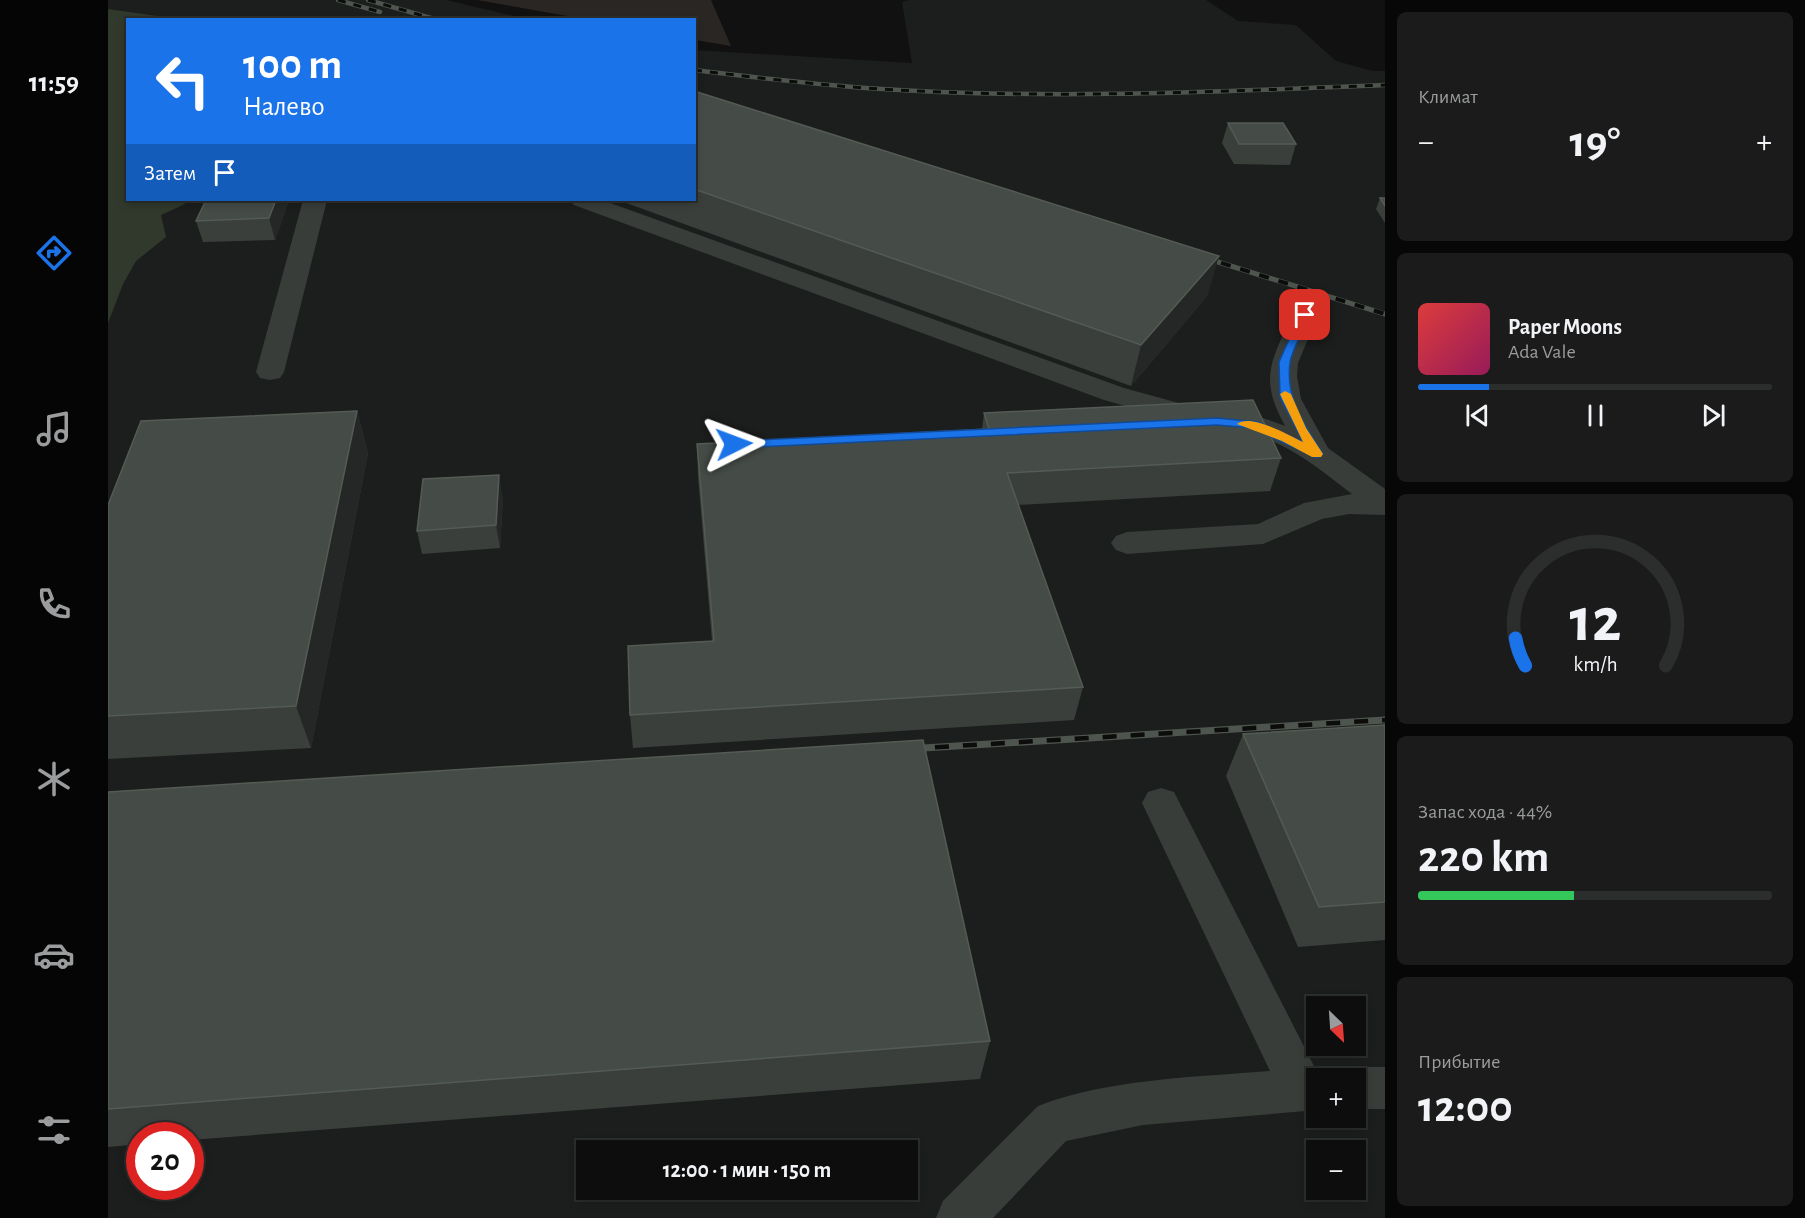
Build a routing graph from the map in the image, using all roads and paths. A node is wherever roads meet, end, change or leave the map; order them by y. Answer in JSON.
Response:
{"nodes":[{"id":1,"x":315,"y":201,"type":"edge"},
{"id":2,"x":585,"y":201,"type":"edge"},
{"id":3,"x":1305,"y":315,"type":"dead end"},
{"id":4,"x":270,"y":372,"type":"dead end"},
{"id":5,"x":1217,"y":422,"type":"junction"},
{"id":6,"x":1135,"y":426,"type":"edge"},
{"id":7,"x":1317,"y":454,"type":"junction"},
{"id":8,"x":1385,"y":504,"type":"edge"},
{"id":9,"x":1127,"y":543,"type":"dead end"},
{"id":10,"x":1161,"y":803,"type":"dead end"},
{"id":11,"x":1306,"y":1083,"type":"edge"},
{"id":12,"x":1366,"y":1088,"type":"edge"},
{"id":13,"x":1385,"y":1088,"type":"edge"},
{"id":14,"x":1306,"y":1089,"type":"edge"},
{"id":15,"x":960,"y":1218,"type":"edge"}],
"edges":[{"from":1,"to":4,"type":"lane"},
{"from":2,"to":5,"type":"lane"},
{"from":3,"to":7,"type":"lane"},
{"from":5,"to":6,"type":"lane"},
{"from":5,"to":7,"type":"lane"},
{"from":7,"to":8,"type":"lane"},
{"from":8,"to":9,"type":"lane"},
{"from":10,"to":11,"type":"lane"},
{"from":12,"to":13,"type":"lane"},
{"from":14,"to":15,"type":"lane"}]}
